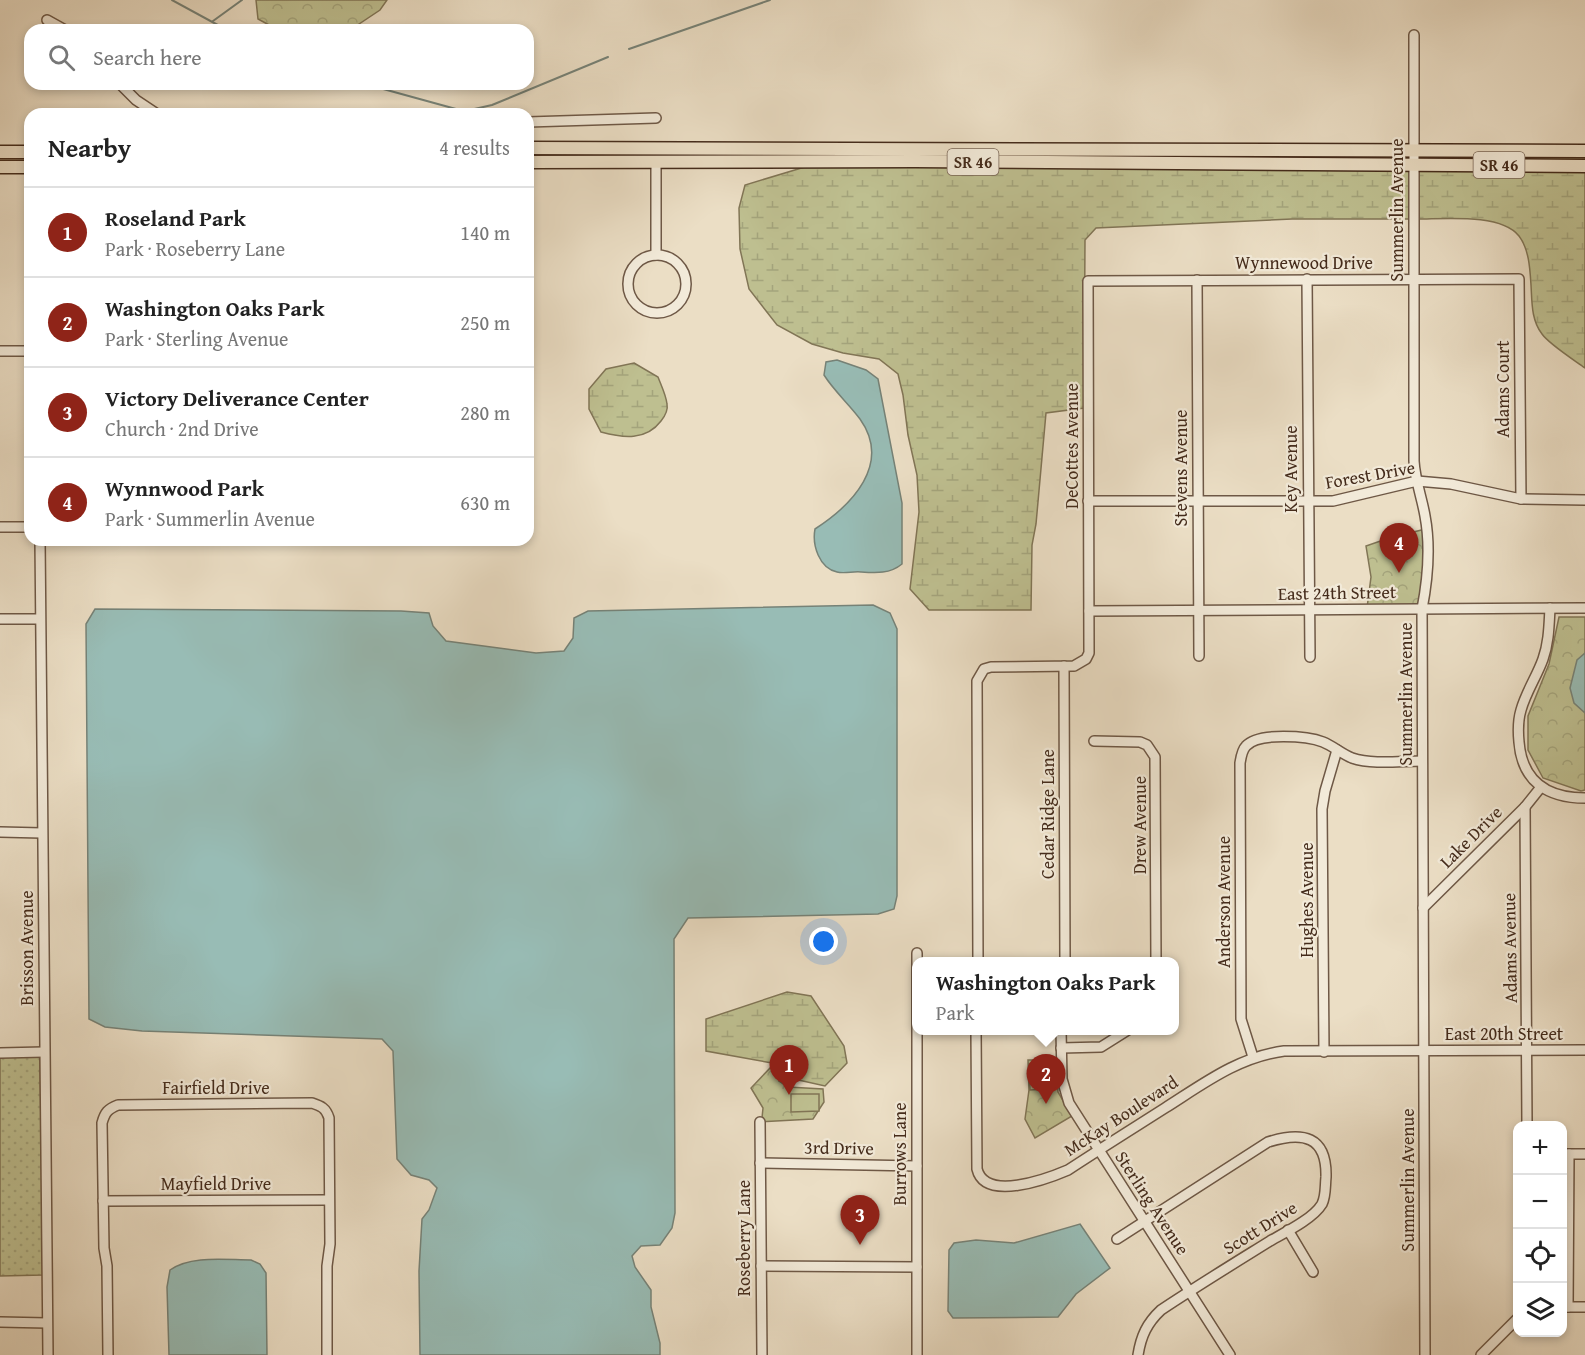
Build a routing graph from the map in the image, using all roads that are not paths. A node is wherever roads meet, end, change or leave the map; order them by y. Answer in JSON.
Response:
{"nodes":[{"id":1,"x":47,"y":20,"type":"dead end"},
{"id":2,"x":54,"y":24,"type":"edge"},
{"id":3,"x":1414,"y":34,"type":"dead end"},
{"id":4,"x":126,"y":90,"type":"edge"},
{"id":5,"x":148,"y":108,"type":"edge"},
{"id":6,"x":656,"y":118,"type":"dead end"},
{"id":7,"x":534,"y":123,"type":"edge"},
{"id":8,"x":534,"y":148,"type":"edge"},
{"id":9,"x":1413,"y":150,"type":"junction"},
{"id":10,"x":1585,"y":151,"type":"edge"},
{"id":11,"x":0,"y":152,"type":"edge"},
{"id":12,"x":24,"y":152,"type":"edge"},
{"id":13,"x":534,"y":162,"type":"edge"},
{"id":14,"x":656,"y":162,"type":"junction"},
{"id":15,"x":1413,"y":165,"type":"junction"},
{"id":16,"x":1585,"y":166,"type":"edge"},
{"id":17,"x":0,"y":167,"type":"edge"},
{"id":18,"x":24,"y":167,"type":"edge"},
{"id":19,"x":656,"y":255,"type":"junction"},
{"id":20,"x":1307,"y":279,"type":"junction"},
{"id":21,"x":1414,"y":279,"type":"junction"},
{"id":22,"x":1519,"y":279,"type":"joint"},
{"id":23,"x":1197,"y":280,"type":"junction"},
{"id":24,"x":1088,"y":281,"type":"joint"},
{"id":25,"x":0,"y":351,"type":"edge"},
{"id":26,"x":24,"y":351,"type":"edge"},
{"id":27,"x":1417,"y":481,"type":"junction"},
{"id":28,"x":1521,"y":499,"type":"junction"},
{"id":29,"x":1585,"y":500,"type":"edge"},
{"id":30,"x":1088,"y":501,"type":"junction"},
{"id":31,"x":1308,"y":501,"type":"junction"},
{"id":32,"x":1197,"y":502,"type":"junction"},
{"id":33,"x":0,"y":527,"type":"edge"},
{"id":34,"x":24,"y":527,"type":"edge"},
{"id":35,"x":40,"y":546,"type":"edge"},
{"id":36,"x":1550,"y":608,"type":"junction"},
{"id":37,"x":1585,"y":608,"type":"edge"},
{"id":38,"x":1422,"y":609,"type":"junction"},
{"id":39,"x":1309,"y":610,"type":"junction"},
{"id":40,"x":1089,"y":611,"type":"junction"},
{"id":41,"x":1199,"y":611,"type":"junction"},
{"id":42,"x":0,"y":619,"type":"edge"},
{"id":43,"x":40,"y":619,"type":"junction"},
{"id":44,"x":1199,"y":656,"type":"dead end"},
{"id":45,"x":1310,"y":657,"type":"dead end"},
{"id":46,"x":1064,"y":666,"type":"junction"},
{"id":47,"x":1094,"y":741,"type":"dead end"},
{"id":48,"x":1337,"y":750,"type":"junction"},
{"id":49,"x":1422,"y":761,"type":"junction"},
{"id":50,"x":1541,"y":787,"type":"junction"},
{"id":51,"x":1585,"y":798,"type":"edge"},
{"id":52,"x":1525,"y":807,"type":"junction"},
{"id":53,"x":0,"y":832,"type":"edge"},
{"id":54,"x":42,"y":833,"type":"junction"},
{"id":55,"x":1423,"y":908,"type":"junction"},
{"id":56,"x":916,"y":952,"type":"dead end"},
{"id":57,"x":916,"y":957,"type":"edge"},
{"id":58,"x":978,"y":957,"type":"edge"},
{"id":59,"x":1065,"y":957,"type":"edge"},
{"id":60,"x":1156,"y":957,"type":"edge"},
{"id":61,"x":916,"y":1035,"type":"edge"},
{"id":62,"x":976,"y":1035,"type":"edge"},
{"id":63,"x":1061,"y":1035,"type":"edge"},
{"id":64,"x":1120,"y":1035,"type":"edge"},
{"id":65,"x":1061,"y":1048,"type":"junction"},
{"id":66,"x":1585,"y":1050,"type":"edge"},
{"id":67,"x":1424,"y":1051,"type":"junction"},
{"id":68,"x":1528,"y":1051,"type":"junction"},
{"id":69,"x":44,"y":1052,"type":"junction"},
{"id":70,"x":1324,"y":1052,"type":"junction"},
{"id":71,"x":0,"y":1053,"type":"edge"},
{"id":72,"x":1253,"y":1057,"type":"junction"},
{"id":73,"x":1527,"y":1121,"type":"edge"},
{"id":74,"x":760,"y":1122,"type":"dead end"},
{"id":75,"x":1098,"y":1150,"type":"junction"},
{"id":76,"x":1567,"y":1154,"type":"edge"},
{"id":77,"x":1585,"y":1154,"type":"edge"},
{"id":78,"x":760,"y":1163,"type":"junction"},
{"id":79,"x":916,"y":1166,"type":"junction"},
{"id":80,"x":1566,"y":1175,"type":"edge"},
{"id":81,"x":329,"y":1200,"type":"junction"},
{"id":82,"x":103,"y":1201,"type":"junction"},
{"id":83,"x":1144,"y":1221,"type":"junction"},
{"id":84,"x":1288,"y":1230,"type":"junction"},
{"id":85,"x":1117,"y":1239,"type":"dead end"},
{"id":86,"x":761,"y":1266,"type":"junction"},
{"id":87,"x":917,"y":1266,"type":"junction"},
{"id":88,"x":1313,"y":1272,"type":"dead end"},
{"id":89,"x":1565,"y":1283,"type":"edge"},
{"id":90,"x":1189,"y":1292,"type":"junction"},
{"id":91,"x":1567,"y":1307,"type":"edge"},
{"id":92,"x":1585,"y":1307,"type":"edge"},
{"id":93,"x":0,"y":1322,"type":"edge"},
{"id":94,"x":47,"y":1323,"type":"junction"},
{"id":95,"x":1513,"y":1323,"type":"edge"},
{"id":96,"x":48,"y":1355,"type":"edge"},
{"id":97,"x":108,"y":1355,"type":"edge"},
{"id":98,"x":327,"y":1355,"type":"edge"},
{"id":99,"x":762,"y":1355,"type":"edge"},
{"id":100,"x":917,"y":1355,"type":"edge"},
{"id":101,"x":1138,"y":1355,"type":"edge"},
{"id":102,"x":1230,"y":1355,"type":"edge"},
{"id":103,"x":1425,"y":1355,"type":"edge"},
{"id":104,"x":1481,"y":1355,"type":"edge"}],
"edges":[{"from":1,"to":2,"type":"street"},
{"from":3,"to":9,"type":"street","name":"Summerlin Avenue"},
{"from":4,"to":5,"type":"street"},
{"from":6,"to":7,"type":"street"},
{"from":8,"to":9,"type":"main road","number":"SR 46"},
{"from":9,"to":10,"type":"main road","number":"SR 46"},
{"from":9,"to":15,"type":"street","name":"Summerlin Avenue"},
{"from":11,"to":12,"type":"main road"},
{"from":13,"to":14,"type":"main road","number":"SR 46"},
{"from":14,"to":15,"type":"main road","number":"SR 46"},
{"from":14,"to":19,"type":"street"},
{"from":15,"to":16,"type":"main road","number":"SR 46"},
{"from":15,"to":21,"type":"street","name":"Summerlin Avenue"},
{"from":17,"to":18,"type":"main road"},
{"from":19,"to":19,"type":"street"},
{"from":20,"to":21,"type":"street","name":"Wynnewood Drive"},
{"from":20,"to":23,"type":"street","name":"Wynnewood Drive"},
{"from":20,"to":31,"type":"street","name":"Key Avenue"},
{"from":21,"to":22,"type":"street","name":"Wynnewood Drive"},
{"from":21,"to":27,"type":"street","name":"Summerlin Avenue"},
{"from":22,"to":28,"type":"street","name":"Adams Court"},
{"from":23,"to":24,"type":"street","name":"Wynnewood Drive"},
{"from":23,"to":32,"type":"street","name":"Stevens Avenue"},
{"from":24,"to":30,"type":"street","name":"DeCottes Avenue"},
{"from":25,"to":26,"type":"street"},
{"from":27,"to":28,"type":"street","name":"Forest Drive"},
{"from":27,"to":31,"type":"street","name":"Forest Drive"},
{"from":27,"to":38,"type":"street","name":"Summerlin Avenue"},
{"from":28,"to":29,"type":"street","name":"Forest Drive"},
{"from":30,"to":32,"type":"street","name":"Forest Drive"},
{"from":30,"to":40,"type":"street","name":"DeCottes Avenue"},
{"from":31,"to":32,"type":"street","name":"Forest Drive"},
{"from":31,"to":39,"type":"street","name":"Key Avenue"},
{"from":32,"to":41,"type":"street","name":"Stevens Avenue"},
{"from":33,"to":34,"type":"street"},
{"from":35,"to":43,"type":"street","name":"Brisson Avenue"},
{"from":36,"to":37,"type":"street","name":"East 24th Street"},
{"from":36,"to":38,"type":"street","name":"East 24th Street"},
{"from":36,"to":50,"type":"street"},
{"from":38,"to":39,"type":"street","name":"East 24th Street"},
{"from":38,"to":49,"type":"street","name":"Summerlin Avenue"},
{"from":39,"to":41,"type":"street","name":"East 24th Street"},
{"from":39,"to":45,"type":"street","name":"Key Avenue"},
{"from":40,"to":41,"type":"street","name":"East 24th Street"},
{"from":40,"to":46,"type":"street"},
{"from":41,"to":44,"type":"street","name":"Stevens Avenue"},
{"from":42,"to":43,"type":"street"},
{"from":43,"to":54,"type":"street","name":"Brisson Avenue"},
{"from":46,"to":58,"type":"street"},
{"from":46,"to":59,"type":"street","name":"Cedar Ridge Lane"},
{"from":47,"to":60,"type":"street","name":"Drew Avenue"},
{"from":48,"to":49,"type":"street"},
{"from":48,"to":70,"type":"street","name":"Hughes Avenue"},
{"from":48,"to":72,"type":"street","name":"Anderson Avenue"},
{"from":49,"to":55,"type":"street","name":"Summerlin Avenue"},
{"from":50,"to":51,"type":"street"},
{"from":50,"to":52,"type":"street","name":"Lake Drive"},
{"from":52,"to":55,"type":"street","name":"Lake Drive"},
{"from":52,"to":68,"type":"street","name":"Adams Avenue"},
{"from":53,"to":54,"type":"street"},
{"from":54,"to":69,"type":"street","name":"Brisson Avenue"},
{"from":55,"to":67,"type":"street","name":"Summerlin Avenue"},
{"from":56,"to":57,"type":"street","name":"Burrows Lane"},
{"from":61,"to":79,"type":"street","name":"Burrows Lane"},
{"from":62,"to":75,"type":"street","name":"McKay Boulevard"},
{"from":63,"to":65,"type":"street","name":"Sterling Avenue"},
{"from":64,"to":65,"type":"street"},
{"from":65,"to":75,"type":"street","name":"Sterling Avenue"},
{"from":66,"to":68,"type":"street","name":"East 20th Street"},
{"from":67,"to":68,"type":"street","name":"East 20th Street"},
{"from":67,"to":70,"type":"street","name":"McKay Boulevard"},
{"from":67,"to":103,"type":"street","name":"Summerlin Avenue"},
{"from":68,"to":73,"type":"street","name":"Adams Avenue"},
{"from":69,"to":71,"type":"street"},
{"from":69,"to":94,"type":"street","name":"Brisson Avenue"},
{"from":70,"to":72,"type":"street","name":"McKay Boulevard"},
{"from":72,"to":75,"type":"street","name":"McKay Boulevard"},
{"from":74,"to":78,"type":"street","name":"Roseberry Lane"},
{"from":75,"to":83,"type":"street","name":"Sterling Avenue"},
{"from":76,"to":77,"type":"street"},
{"from":78,"to":79,"type":"street","name":"3rd Drive"},
{"from":78,"to":86,"type":"street","name":"Roseberry Lane"},
{"from":79,"to":87,"type":"street","name":"Burrows Lane"},
{"from":80,"to":89,"type":"street"},
{"from":81,"to":82,"type":"street","name":"Mayfield Drive"},
{"from":81,"to":82,"type":"street","name":"Fairfield Drive"},
{"from":81,"to":98,"type":"street","name":"Fairfield Drive"},
{"from":82,"to":97,"type":"street","name":"Fairfield Drive"},
{"from":83,"to":84,"type":"street","name":"Scott Drive"},
{"from":83,"to":85,"type":"street","name":"Scott Drive"},
{"from":83,"to":90,"type":"street","name":"Sterling Avenue"},
{"from":84,"to":88,"type":"street"},
{"from":84,"to":90,"type":"street","name":"Scott Drive"},
{"from":86,"to":87,"type":"street"},
{"from":86,"to":99,"type":"street","name":"Roseberry Lane"},
{"from":87,"to":100,"type":"street","name":"Burrows Lane"},
{"from":90,"to":101,"type":"street","name":"Scott Drive"},
{"from":90,"to":102,"type":"street","name":"Sterling Avenue"},
{"from":91,"to":92,"type":"street"},
{"from":93,"to":94,"type":"street"},
{"from":94,"to":96,"type":"street","name":"Brisson Avenue"},
{"from":95,"to":104,"type":"street"}]}
